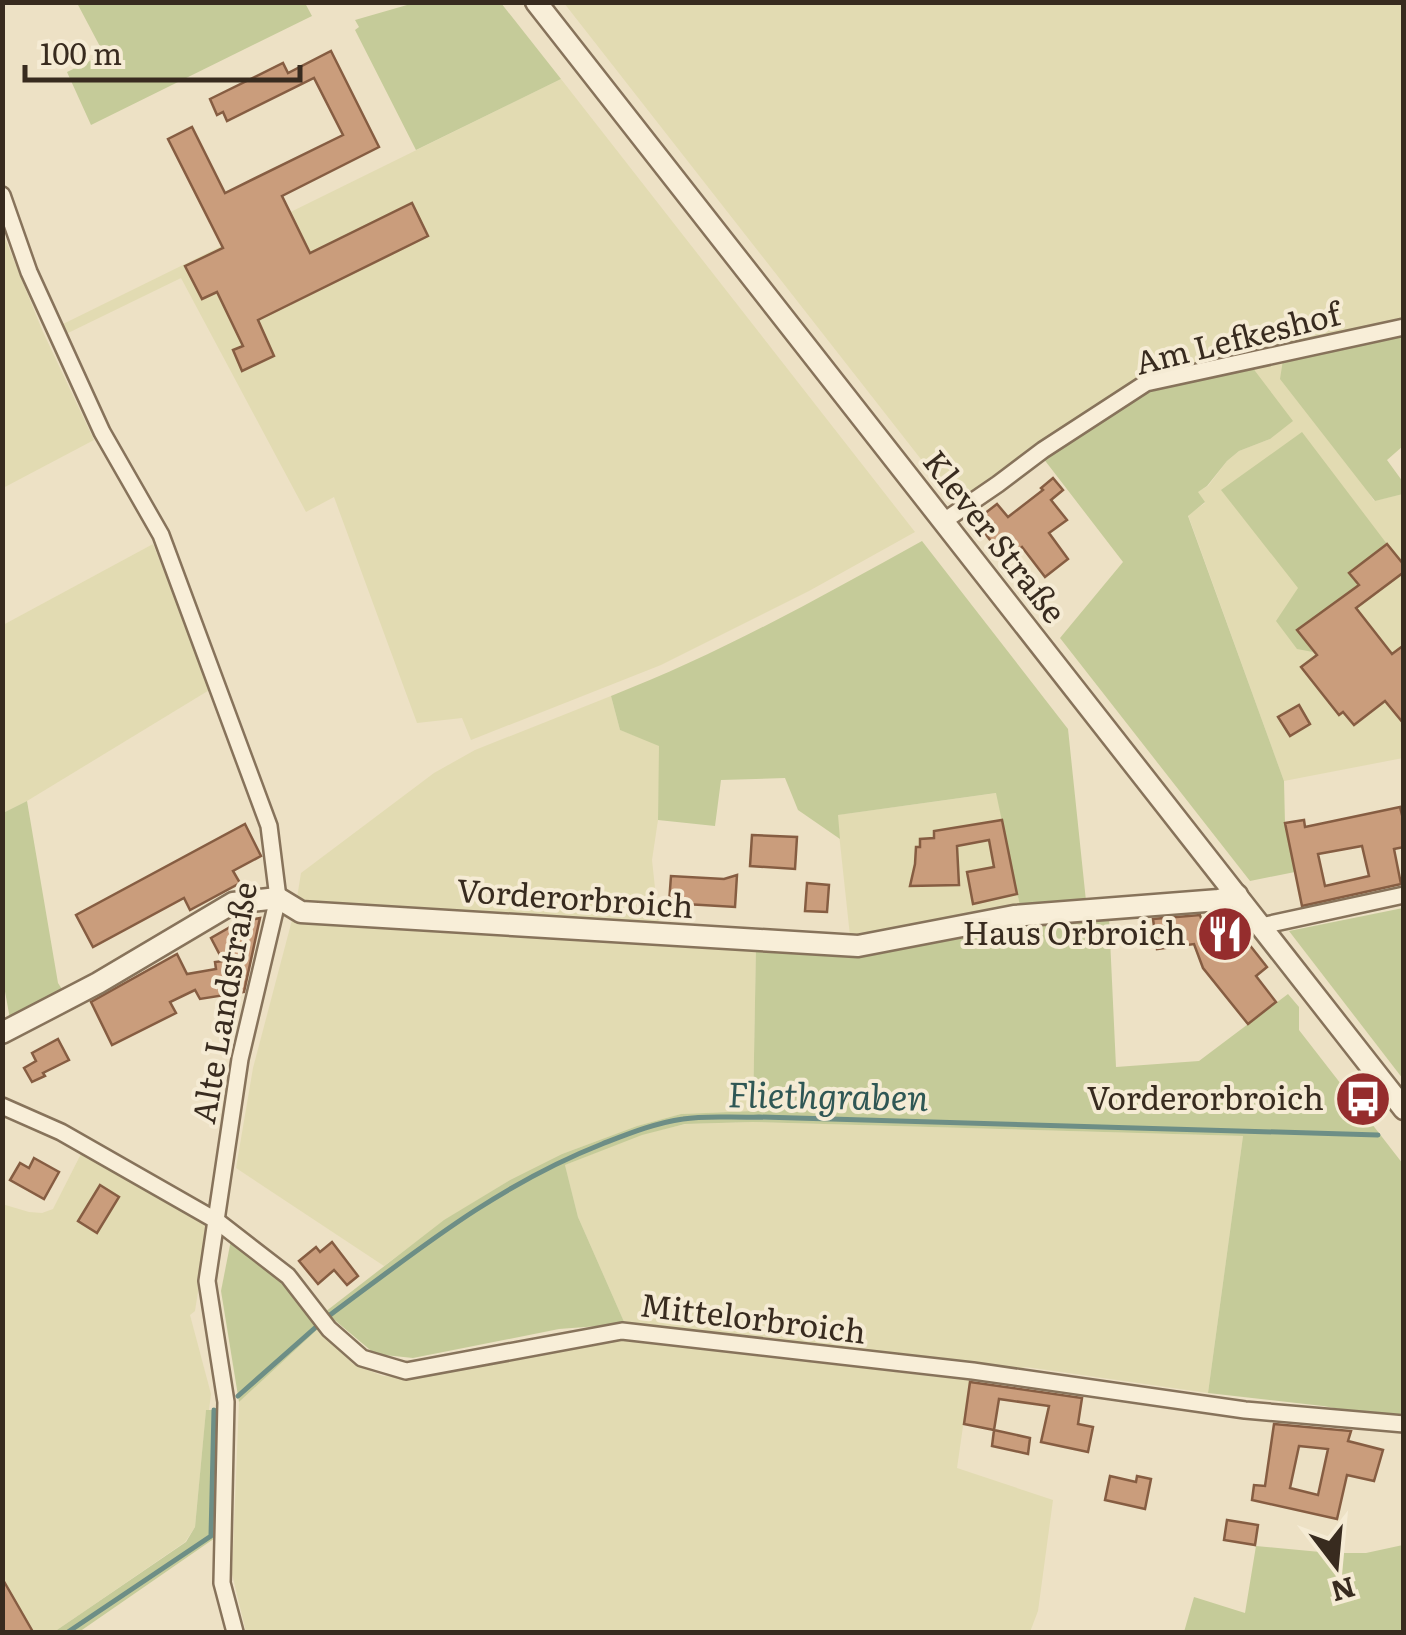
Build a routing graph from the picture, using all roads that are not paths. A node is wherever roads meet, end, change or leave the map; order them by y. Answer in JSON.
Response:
{"nodes":[{"id":1,"x":536,"y":2,"type":"edge"},
{"id":2,"x":2,"y":195,"type":"edge"},
{"id":3,"x":1404,"y":327,"type":"edge"},
{"id":4,"x":944,"y":521,"type":"junction"},
{"id":5,"x":1404,"y":894,"type":"edge"},
{"id":6,"x":1237,"y":896,"type":"junction"},
{"id":7,"x":278,"y":898,"type":"junction"},
{"id":8,"x":1261,"y":926,"type":"junction"},
{"id":9,"x":2,"y":1034,"type":"edge"},
{"id":10,"x":2,"y":1106,"type":"edge"},
{"id":11,"x":1404,"y":1109,"type":"edge"},
{"id":12,"x":217,"y":1220,"type":"junction"},
{"id":13,"x":1404,"y":1424,"type":"edge"},
{"id":14,"x":235,"y":1632,"type":"edge"}],
"edges":[{"from":1,"to":4,"type":"street","name":"Klever Straße"},
{"from":2,"to":7,"type":"street","name":"Alte Landstraße"},
{"from":3,"to":4,"type":"street","name":"Am Lefkeshof"},
{"from":4,"to":6,"type":"street","name":"Klever Straße"},
{"from":5,"to":8,"type":"street"},
{"from":6,"to":7,"type":"street","name":"Vorderorbroich"},
{"from":6,"to":8,"type":"street","name":"Klever Straße"},
{"from":7,"to":9,"type":"street","name":"Vorderorbroich"},
{"from":7,"to":12,"type":"street","name":"Alte Landstraße"},
{"from":8,"to":11,"type":"street","name":"Klever Straße"},
{"from":10,"to":12,"type":"street","name":"Mittelorbroich"},
{"from":12,"to":13,"type":"street","name":"Mittelorbroich"},
{"from":12,"to":14,"type":"street","name":"Alte Landstraße"}]}
